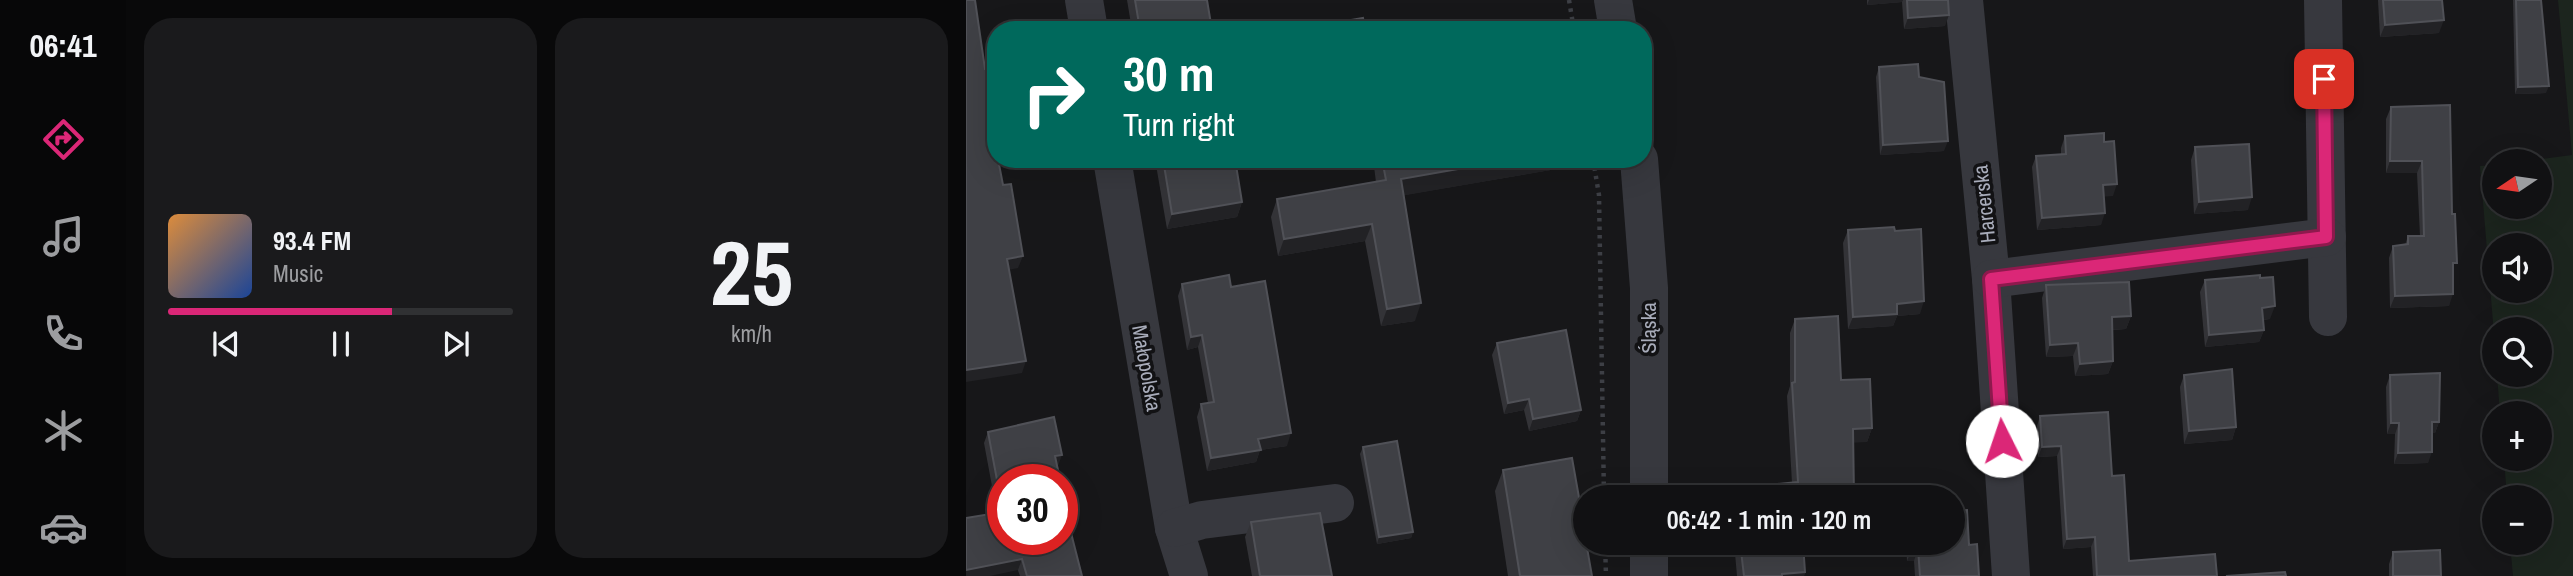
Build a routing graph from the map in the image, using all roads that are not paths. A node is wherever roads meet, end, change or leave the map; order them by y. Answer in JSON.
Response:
{"nodes":[{"id":1,"x":1084,"y":0,"type":"edge"},
{"id":2,"x":1613,"y":0,"type":"edge"},
{"id":3,"x":1964,"y":0,"type":"edge"},
{"id":4,"x":2323,"y":0,"type":"edge"},
{"id":5,"x":1088,"y":21,"type":"edge"},
{"id":6,"x":1616,"y":21,"type":"edge"},
{"id":7,"x":1114,"y":168,"type":"edge"},
{"id":8,"x":1640,"y":168,"type":"edge"},
{"id":9,"x":2326,"y":237,"type":"junction"},
{"id":10,"x":1991,"y":279,"type":"junction"},
{"id":11,"x":2328,"y":317,"type":"dead end"},
{"id":12,"x":1648,"y":485,"type":"edge"},
{"id":13,"x":1335,"y":503,"type":"dead end"},
{"id":14,"x":1174,"y":527,"type":"junction"},
{"id":15,"x":1649,"y":555,"type":"edge"},
{"id":16,"x":1189,"y":576,"type":"edge"},
{"id":17,"x":1649,"y":576,"type":"edge"},
{"id":18,"x":2011,"y":576,"type":"edge"}],
"edges":[{"from":1,"to":5,"type":"street"},
{"from":2,"to":6,"type":"street"},
{"from":3,"to":10,"type":"street","name":"Harcerska"},
{"from":4,"to":9,"type":"street"},
{"from":7,"to":14,"type":"street","name":"Małopolska"},
{"from":8,"to":12,"type":"street","name":"Śląska"},
{"from":9,"to":10,"type":"street"},
{"from":9,"to":11,"type":"street"},
{"from":10,"to":18,"type":"street","name":"Harcerska"},
{"from":13,"to":14,"type":"street"},
{"from":14,"to":16,"type":"street","name":"Małopolska"},
{"from":15,"to":17,"type":"street"}]}
